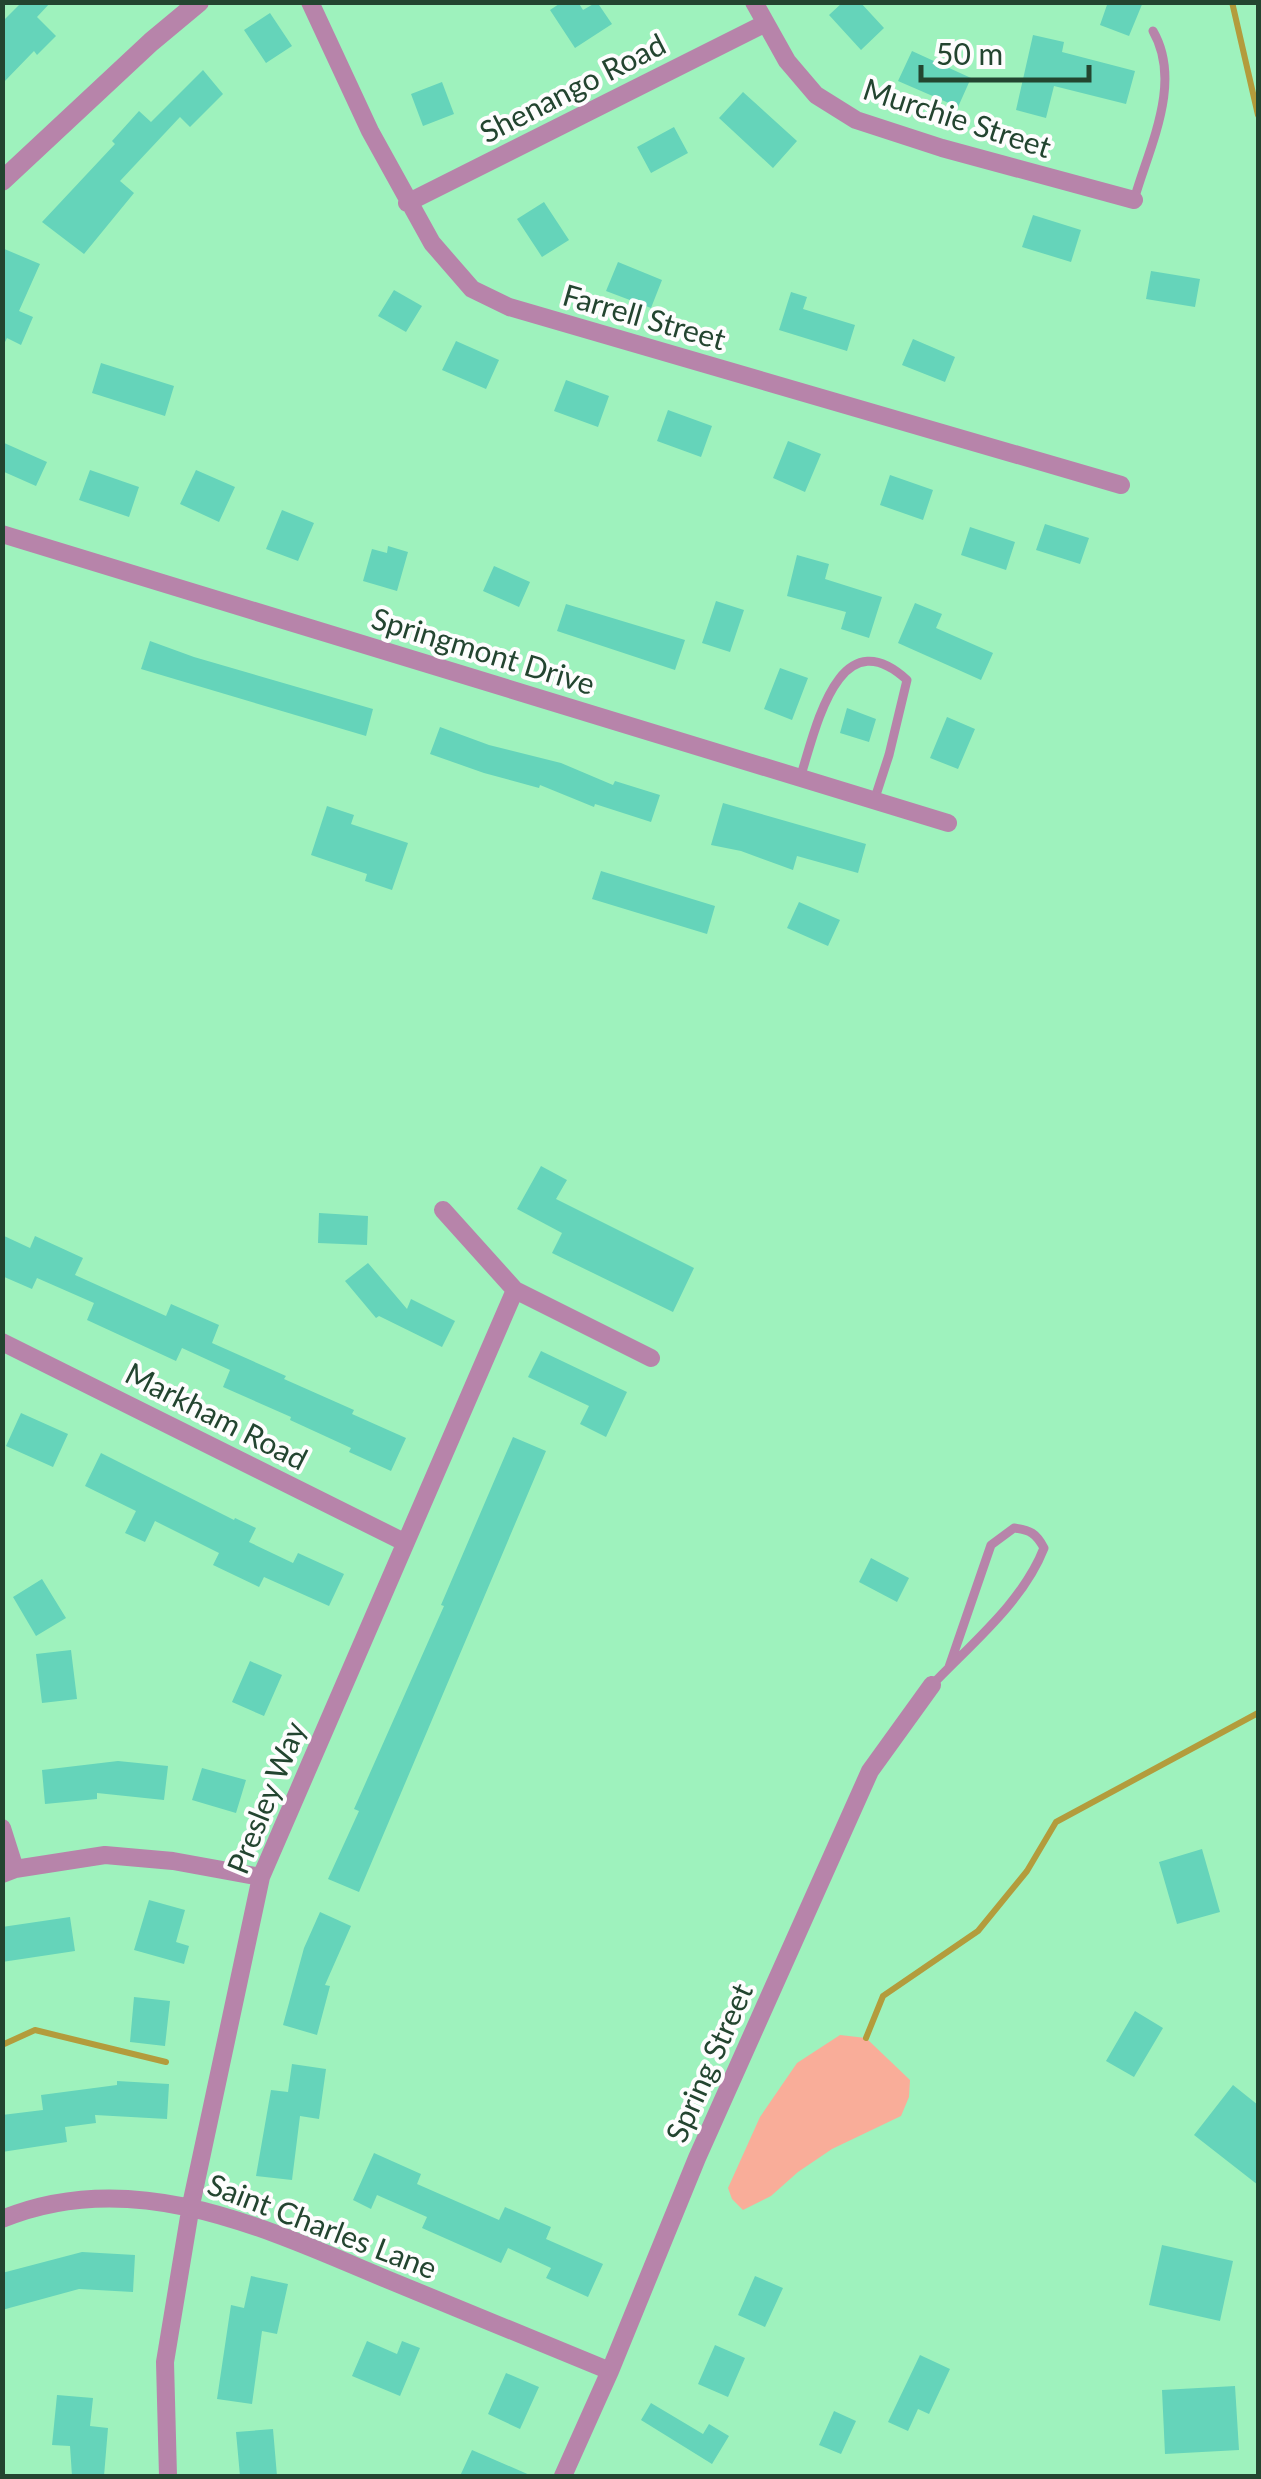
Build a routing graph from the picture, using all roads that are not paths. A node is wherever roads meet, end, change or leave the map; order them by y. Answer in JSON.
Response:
{"nodes":[{"id":1,"x":199,"y":2,"type":"edge"},
{"id":2,"x":310,"y":2,"type":"edge"},
{"id":3,"x":754,"y":2,"type":"edge"},
{"id":4,"x":764,"y":24,"type":"junction"},
{"id":5,"x":1153,"y":32,"type":"dead end"},
{"id":6,"x":2,"y":182,"type":"edge"},
{"id":7,"x":1134,"y":200,"type":"joint"},
{"id":8,"x":407,"y":203,"type":"junction"},
{"id":9,"x":1120,"y":485,"type":"dead end"},
{"id":10,"x":2,"y":534,"type":"edge"},
{"id":11,"x":800,"y":778,"type":"junction"},
{"id":12,"x":874,"y":801,"type":"junction"},
{"id":13,"x":948,"y":824,"type":"dead end"},
{"id":14,"x":444,"y":1210,"type":"dead end"},
{"id":15,"x":515,"y":1290,"type":"junction"},
{"id":16,"x":2,"y":1342,"type":"edge"},
{"id":17,"x":651,"y":1358,"type":"dead end"},
{"id":18,"x":404,"y":1542,"type":"junction"},
{"id":19,"x":950,"y":1667,"type":"junction"},
{"id":20,"x":932,"y":1685,"type":"joint"},
{"id":21,"x":2,"y":1828,"type":"edge"},
{"id":22,"x":9,"y":1871,"type":"edge"},
{"id":23,"x":261,"y":1877,"type":"junction"},
{"id":24,"x":191,"y":2206,"type":"junction"},
{"id":25,"x":2,"y":2219,"type":"edge"},
{"id":26,"x":610,"y":2371,"type":"junction"},
{"id":27,"x":168,"y":2476,"type":"edge"},
{"id":28,"x":562,"y":2476,"type":"edge"}],
"edges":[{"from":1,"to":6,"type":"street"},
{"from":2,"to":8,"type":"street","name":"Farrell Street"},
{"from":3,"to":4,"type":"street","name":"Murchie Street"},
{"from":4,"to":7,"type":"street","name":"Murchie Street"},
{"from":4,"to":8,"type":"street","name":"Shenango Road"},
{"from":5,"to":7,"type":"lane"},
{"from":8,"to":9,"type":"street","name":"Farrell Street"},
{"from":10,"to":11,"type":"street","name":"Springmont Drive"},
{"from":11,"to":12,"type":"street","name":"Springmont Drive"},
{"from":11,"to":12,"type":"lane"},
{"from":12,"to":13,"type":"street","name":"Springmont Drive"},
{"from":14,"to":15,"type":"street"},
{"from":15,"to":17,"type":"street"},
{"from":15,"to":18,"type":"street","name":"Presley Way"},
{"from":16,"to":18,"type":"street","name":"Markham Road"},
{"from":18,"to":23,"type":"street","name":"Presley Way"},
{"from":19,"to":19,"type":"lane"},
{"from":19,"to":20,"type":"lane"},
{"from":20,"to":26,"type":"street","name":"Spring Street"},
{"from":21,"to":22,"type":"street"},
{"from":22,"to":23,"type":"street"},
{"from":23,"to":24,"type":"street","name":"Presley Way"},
{"from":24,"to":25,"type":"street","name":"Saint Charles Lane"},
{"from":24,"to":26,"type":"street","name":"Saint Charles Lane"},
{"from":24,"to":27,"type":"street","name":"Presley Way"},
{"from":26,"to":28,"type":"street","name":"Spring Street"}]}
